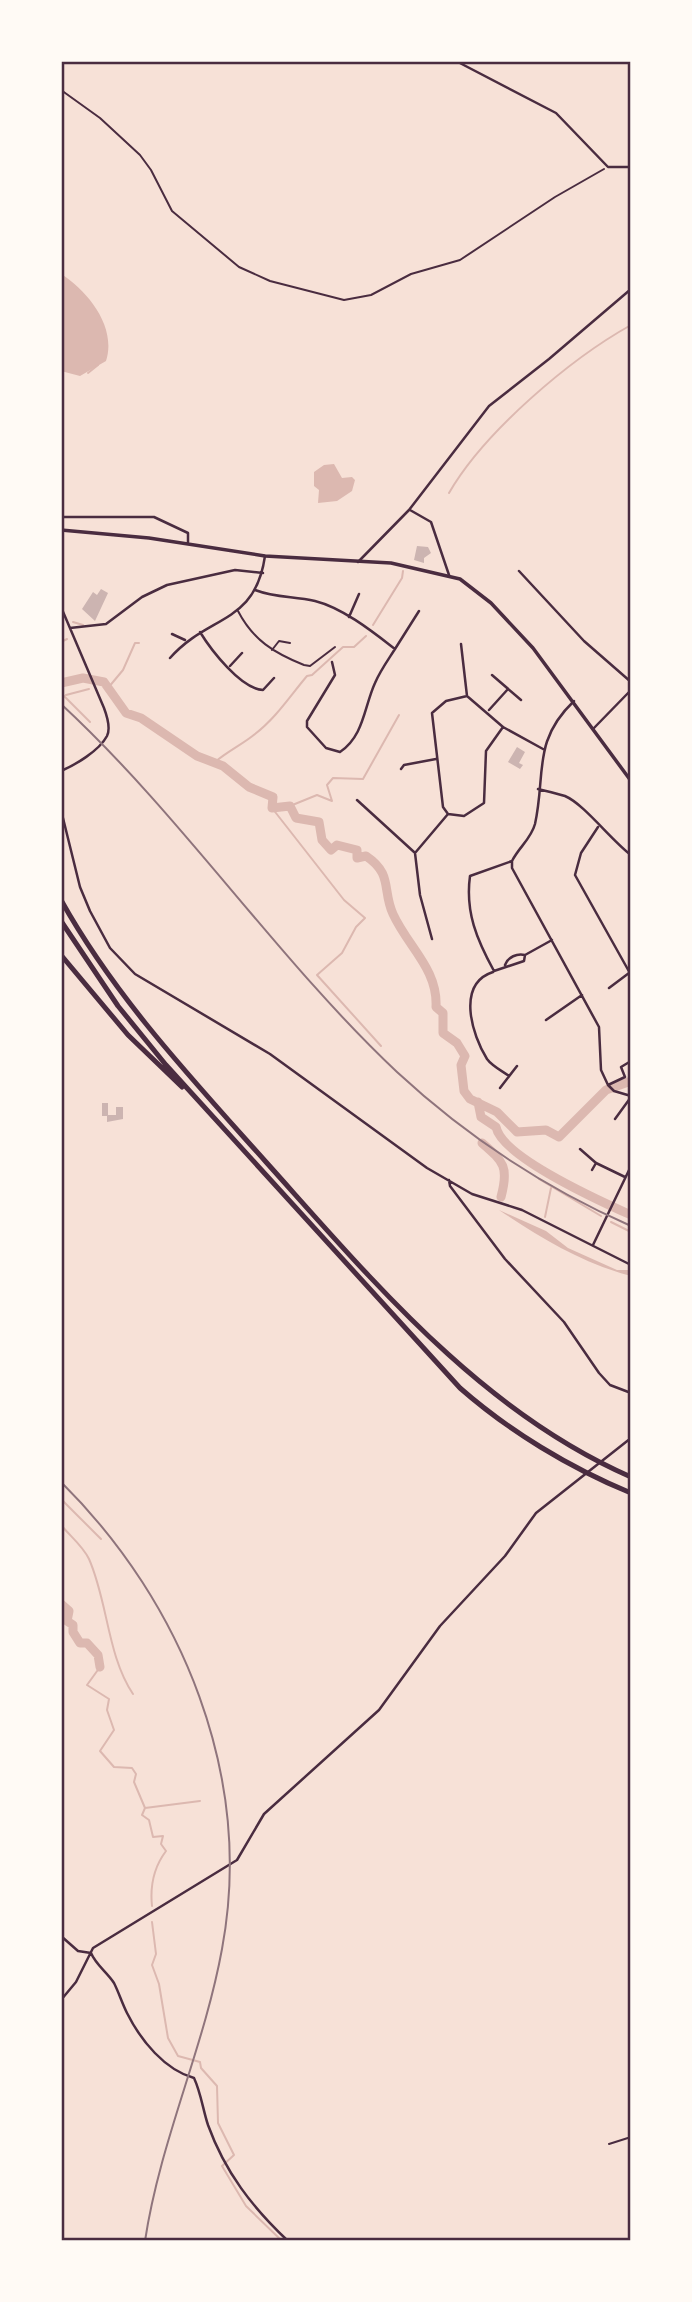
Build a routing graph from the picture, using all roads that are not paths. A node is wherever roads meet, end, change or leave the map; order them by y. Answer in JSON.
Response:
{"nodes":[{"id":1,"x":456,"y":61,"type":"edge"},
{"id":2,"x":631,"y":167,"type":"edge"},
{"id":3,"x":631,"y":289,"type":"edge"},
{"id":4,"x":409,"y":510,"type":"junction"},
{"id":5,"x":61,"y":517,"type":"edge"},
{"id":6,"x":61,"y":530,"type":"edge"},
{"id":7,"x":188,"y":543,"type":"junction"},
{"id":8,"x":265,"y":556,"type":"junction"},
{"id":9,"x":357,"y":563,"type":"junction"},
{"id":10,"x":519,"y":571,"type":"dead end"},
{"id":11,"x":262,"y":573,"type":"junction"},
{"id":12,"x":449,"y":575,"type":"junction"},
{"id":13,"x":255,"y":590,"type":"junction"},
{"id":14,"x":359,"y":594,"type":"dead end"},
{"id":15,"x":61,"y":607,"type":"edge"},
{"id":16,"x":238,"y":611,"type":"junction"},
{"id":17,"x":419,"y":611,"type":"dead end"},
{"id":18,"x":349,"y":618,"type":"junction"},
{"id":19,"x":70,"y":628,"type":"junction"},
{"id":20,"x":199,"y":632,"type":"junction"},
{"id":21,"x":172,"y":634,"type":"dead end"},
{"id":22,"x":185,"y":641,"type":"junction"},
{"id":23,"x":290,"y":643,"type":"dead end"},
{"id":24,"x":461,"y":644,"type":"dead end"},
{"id":25,"x":335,"y":646,"type":"dead end"},
{"id":26,"x":395,"y":649,"type":"junction"},
{"id":27,"x":272,"y":650,"type":"junction"},
{"id":28,"x":242,"y":653,"type":"dead end"},
{"id":29,"x":170,"y":658,"type":"dead end"},
{"id":30,"x":332,"y":662,"type":"dead end"},
{"id":31,"x":229,"y":666,"type":"junction"},
{"id":32,"x":492,"y":675,"type":"dead end"},
{"id":33,"x":274,"y":678,"type":"dead end"},
{"id":34,"x":631,"y":682,"type":"edge"},
{"id":35,"x":508,"y":690,"type":"junction"},
{"id":36,"x":631,"y":690,"type":"edge"},
{"id":37,"x":467,"y":696,"type":"junction"},
{"id":38,"x":522,"y":700,"type":"dead end"},
{"id":39,"x":574,"y":701,"type":"junction"},
{"id":40,"x":488,"y":711,"type":"junction"},
{"id":41,"x":503,"y":727,"type":"junction"},
{"id":42,"x":593,"y":729,"type":"junction"},
{"id":43,"x":543,"y":749,"type":"junction"},
{"id":44,"x":436,"y":759,"type":"junction"},
{"id":45,"x":401,"y":769,"type":"dead end"},
{"id":46,"x":61,"y":771,"type":"edge"},
{"id":47,"x":631,"y":781,"type":"edge"},
{"id":48,"x":538,"y":789,"type":"junction"},
{"id":49,"x":357,"y":800,"type":"dead end"},
{"id":50,"x":61,"y":810,"type":"edge"},
{"id":51,"x":448,"y":814,"type":"junction"},
{"id":52,"x":598,"y":827,"type":"junction"},
{"id":53,"x":415,"y":853,"type":"junction"},
{"id":54,"x":631,"y":855,"type":"edge"},
{"id":55,"x":512,"y":861,"type":"junction"},
{"id":56,"x":61,"y":900,"type":"edge"},
{"id":57,"x":61,"y":921,"type":"edge"},
{"id":58,"x":432,"y":939,"type":"dead end"},
{"id":59,"x":552,"y":940,"type":"junction"},
{"id":60,"x":61,"y":955,"type":"edge"},
{"id":61,"x":525,"y":955,"type":"junction"},
{"id":62,"x":504,"y":966,"type":"junction"},
{"id":63,"x":494,"y":971,"type":"junction"},
{"id":64,"x":630,"y":974,"type":"edge"},
{"id":65,"x":609,"y":988,"type":"dead end"},
{"id":66,"x":582,"y":995,"type":"junction"},
{"id":67,"x":546,"y":1020,"type":"dead end"},
{"id":68,"x":631,"y":1061,"type":"edge"},
{"id":69,"x":517,"y":1066,"type":"dead end"},
{"id":70,"x":509,"y":1076,"type":"junction"},
{"id":71,"x":609,"y":1086,"type":"junction"},
{"id":72,"x":500,"y":1088,"type":"dead end"},
{"id":73,"x":631,"y":1096,"type":"edge"},
{"id":74,"x":208,"y":1110,"type":"junction"},
{"id":75,"x":615,"y":1119,"type":"dead end"},
{"id":76,"x":579,"y":1149,"type":"dead end"},
{"id":77,"x":596,"y":1163,"type":"junction"},
{"id":78,"x":631,"y":1166,"type":"edge"},
{"id":79,"x":592,"y":1170,"type":"dead end"},
{"id":80,"x":625,"y":1178,"type":"junction"},
{"id":81,"x":449,"y":1180,"type":"junction"},
{"id":82,"x":593,"y":1246,"type":"junction"},
{"id":83,"x":631,"y":1265,"type":"edge"},
{"id":84,"x":631,"y":1393,"type":"edge"},
{"id":85,"x":631,"y":1438,"type":"edge"},
{"id":86,"x":631,"y":1477,"type":"edge"},
{"id":87,"x":631,"y":1493,"type":"edge"},
{"id":88,"x":61,"y":1936,"type":"edge"},
{"id":89,"x":91,"y":1953,"type":"junction"},
{"id":90,"x":61,"y":2000,"type":"edge"},
{"id":91,"x":288,"y":2241,"type":"edge"}],
"edges":[{"from":1,"to":2,"type":"street"},
{"from":3,"to":4,"type":"street"},
{"from":4,"to":9,"type":"street"},
{"from":4,"to":12,"type":"street"},
{"from":5,"to":7,"type":"street"},
{"from":6,"to":7,"type":"street"},
{"from":7,"to":8,"type":"street"},
{"from":8,"to":9,"type":"street"},
{"from":8,"to":11,"type":"street"},
{"from":9,"to":12,"type":"street"},
{"from":10,"to":34,"type":"street"},
{"from":11,"to":13,"type":"street"},
{"from":11,"to":19,"type":"street"},
{"from":12,"to":39,"type":"street"},
{"from":13,"to":16,"type":"street"},
{"from":13,"to":18,"type":"street"},
{"from":14,"to":18,"type":"street"},
{"from":15,"to":19,"type":"street"},
{"from":16,"to":20,"type":"street"},
{"from":16,"to":27,"type":"lane"},
{"from":17,"to":26,"type":"street"},
{"from":18,"to":26,"type":"street"},
{"from":19,"to":46,"type":"street"},
{"from":20,"to":22,"type":"street"},
{"from":20,"to":31,"type":"street"},
{"from":21,"to":22,"type":"street"},
{"from":22,"to":29,"type":"street"},
{"from":23,"to":27,"type":"lane"},
{"from":24,"to":37,"type":"street"},
{"from":25,"to":27,"type":"lane"},
{"from":26,"to":30,"type":"street"},
{"from":28,"to":31,"type":"street"},
{"from":31,"to":33,"type":"street"},
{"from":32,"to":35,"type":"street"},
{"from":35,"to":38,"type":"street"},
{"from":35,"to":40,"type":"street"},
{"from":36,"to":42,"type":"street"},
{"from":37,"to":40,"type":"street"},
{"from":37,"to":44,"type":"street"},
{"from":39,"to":42,"type":"street"},
{"from":39,"to":43,"type":"street"},
{"from":40,"to":41,"type":"street"},
{"from":41,"to":43,"type":"street"},
{"from":41,"to":51,"type":"street"},
{"from":42,"to":47,"type":"street"},
{"from":43,"to":48,"type":"street"},
{"from":44,"to":45,"type":"street"},
{"from":44,"to":51,"type":"street"},
{"from":48,"to":52,"type":"street"},
{"from":48,"to":55,"type":"street"},
{"from":49,"to":53,"type":"street"},
{"from":50,"to":81,"type":"street"},
{"from":51,"to":53,"type":"street"},
{"from":52,"to":54,"type":"street"},
{"from":52,"to":64,"type":"street"},
{"from":53,"to":58,"type":"street"},
{"from":55,"to":59,"type":"street"},
{"from":55,"to":63,"type":"street"},
{"from":56,"to":86,"type":"highway"},
{"from":57,"to":74,"type":"highway"},
{"from":59,"to":61,"type":"street"},
{"from":59,"to":66,"type":"street"},
{"from":60,"to":74,"type":"highway"},
{"from":61,"to":62,"type":"street"},
{"from":61,"to":62,"type":"street"},
{"from":62,"to":63,"type":"street"},
{"from":63,"to":70,"type":"street"},
{"from":64,"to":65,"type":"street"},
{"from":66,"to":67,"type":"street"},
{"from":66,"to":71,"type":"street"},
{"from":68,"to":71,"type":"street"},
{"from":69,"to":70,"type":"street"},
{"from":70,"to":72,"type":"street"},
{"from":71,"to":73,"type":"street"},
{"from":73,"to":75,"type":"street"},
{"from":74,"to":87,"type":"highway"},
{"from":76,"to":77,"type":"street"},
{"from":77,"to":79,"type":"street"},
{"from":77,"to":80,"type":"street"},
{"from":78,"to":80,"type":"street"},
{"from":80,"to":82,"type":"street"},
{"from":81,"to":82,"type":"street"},
{"from":81,"to":84,"type":"street"},
{"from":82,"to":83,"type":"street"},
{"from":85,"to":89,"type":"street"},
{"from":88,"to":89,"type":"street"},
{"from":89,"to":90,"type":"street"},
{"from":89,"to":91,"type":"street"}]}
